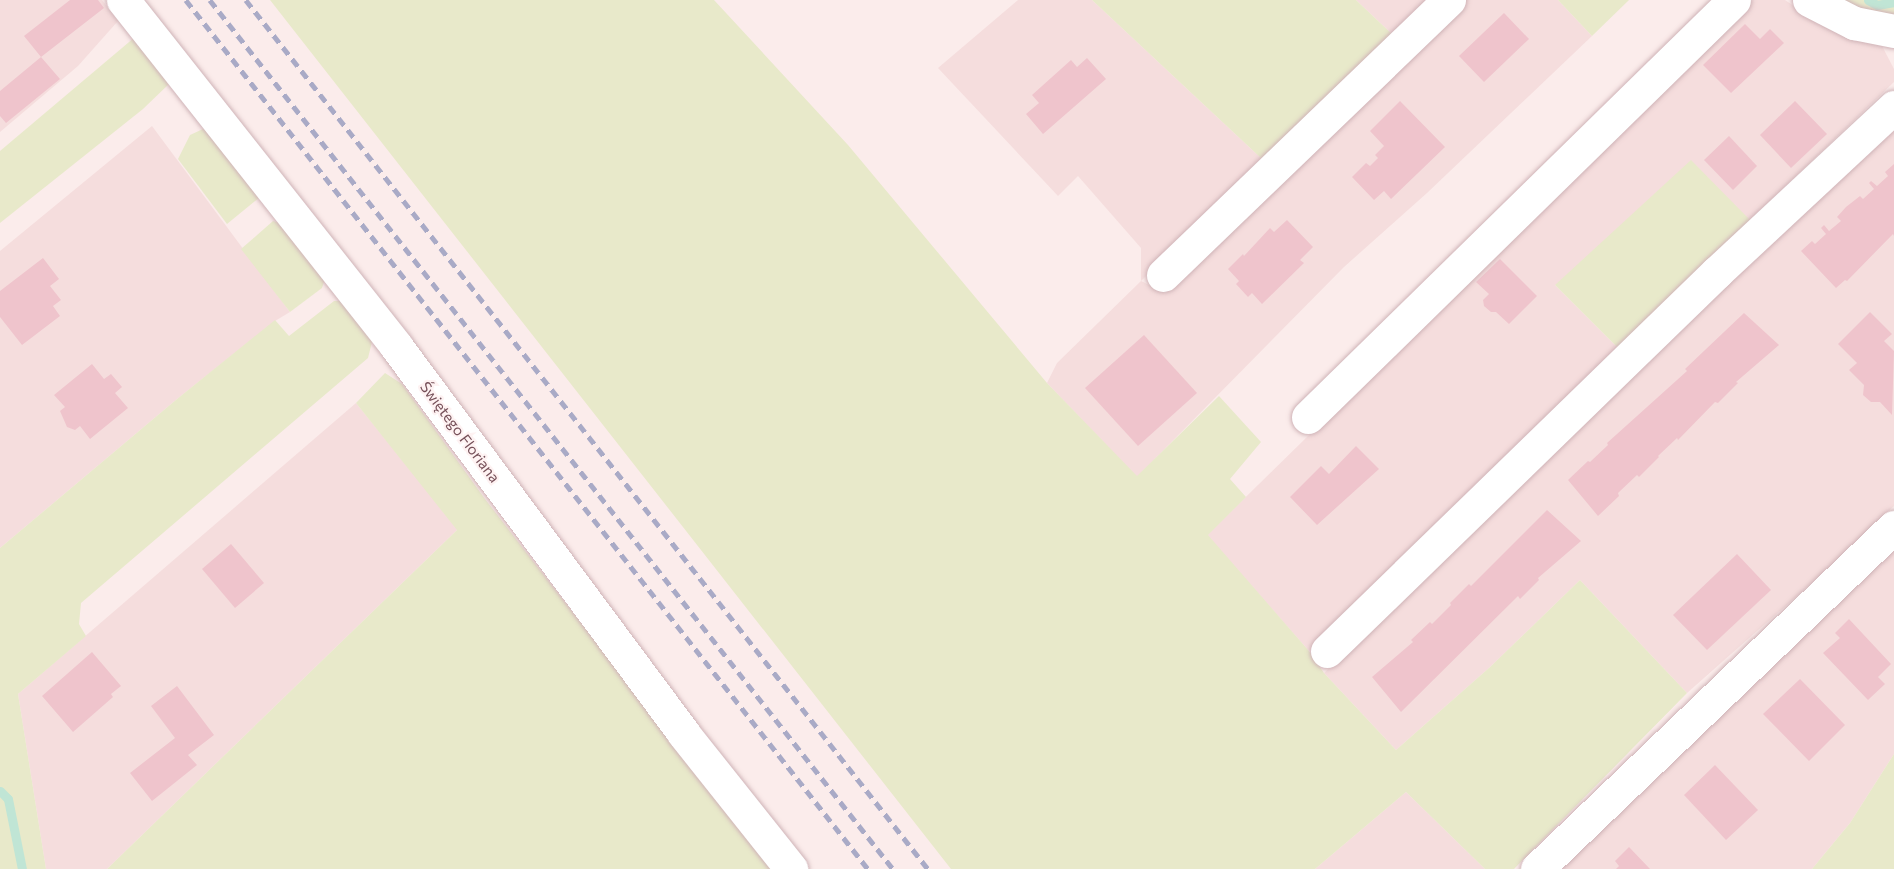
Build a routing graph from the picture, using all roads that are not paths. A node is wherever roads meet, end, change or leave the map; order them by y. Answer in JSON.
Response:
{"nodes":[{"id":1,"x":123,"y":0,"type":"edge"},
{"id":2,"x":1449,"y":0,"type":"edge"},
{"id":3,"x":1734,"y":0,"type":"edge"},
{"id":4,"x":1809,"y":0,"type":"edge"},
{"id":5,"x":1894,"y":31,"type":"edge"},
{"id":6,"x":1894,"y":107,"type":"edge"},
{"id":7,"x":1162,"y":275,"type":"dead end"},
{"id":8,"x":1308,"y":417,"type":"dead end"},
{"id":9,"x":1894,"y":528,"type":"edge"},
{"id":10,"x":1327,"y":651,"type":"dead end"},
{"id":11,"x":791,"y":869,"type":"edge"},
{"id":12,"x":1537,"y":869,"type":"edge"}],
"edges":[{"from":1,"to":11,"type":"street","name":"Świętego Floriana"},
{"from":2,"to":7,"type":"street"},
{"from":3,"to":8,"type":"street"},
{"from":4,"to":5,"type":"street"},
{"from":6,"to":10,"type":"street"},
{"from":9,"to":12,"type":"street"}]}
